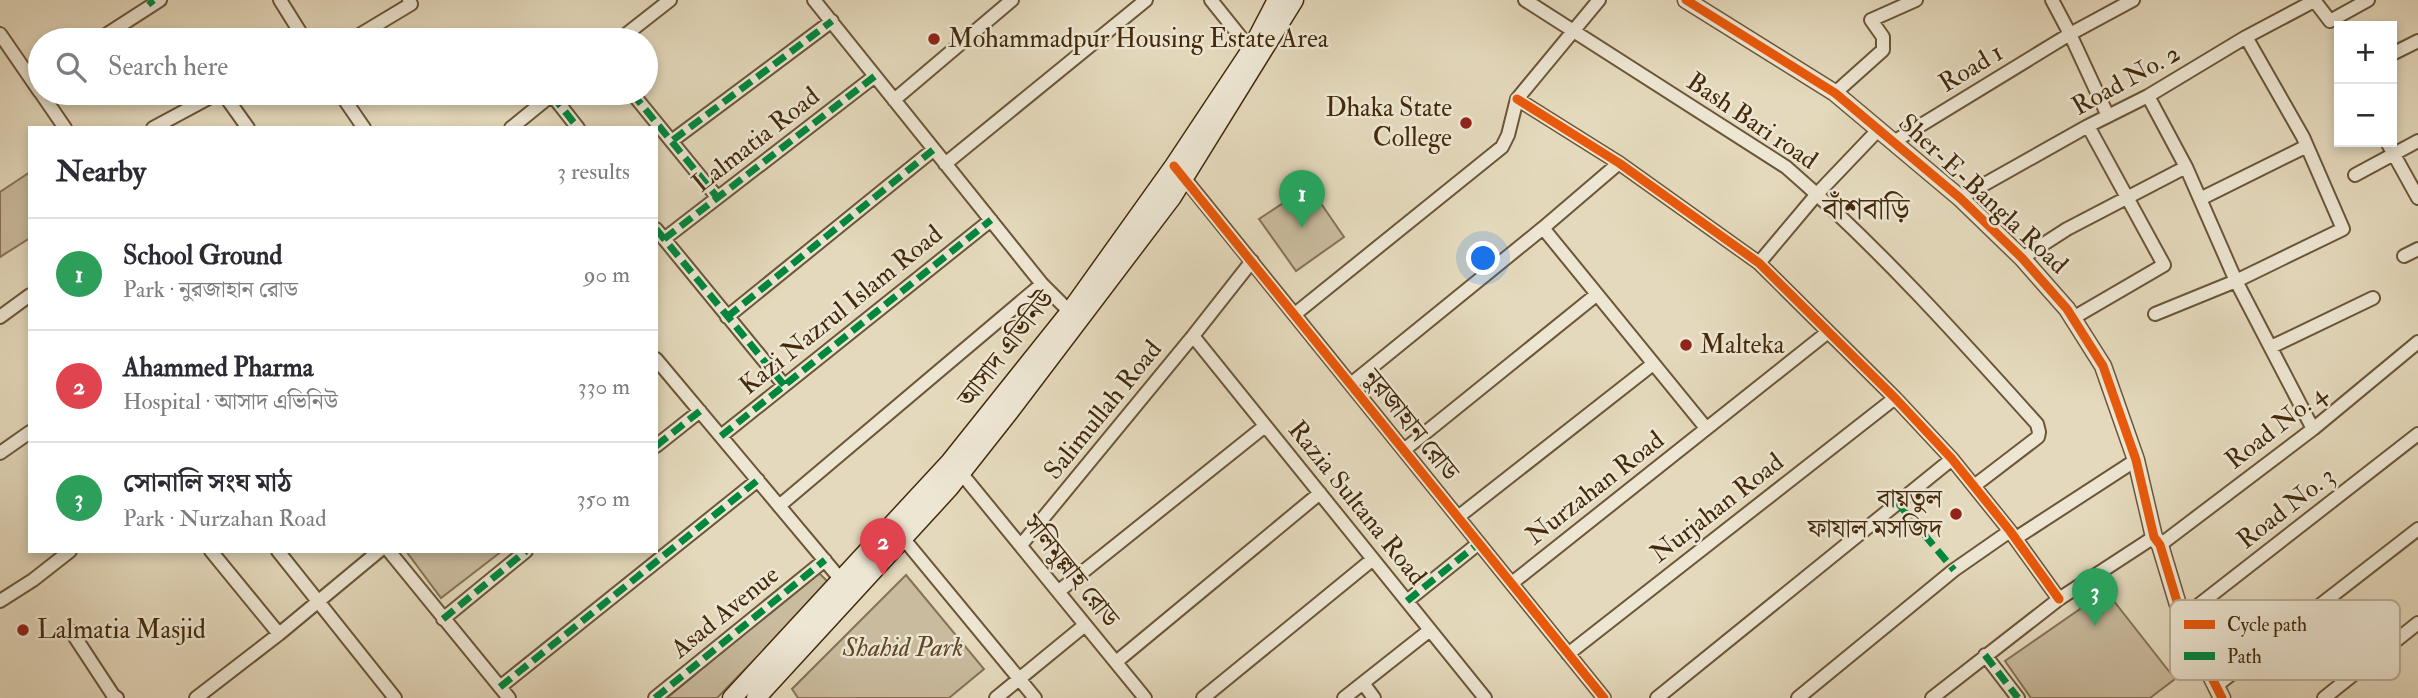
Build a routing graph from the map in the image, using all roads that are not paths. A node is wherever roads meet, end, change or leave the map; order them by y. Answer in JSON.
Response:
{"nodes":[{"id":1,"x":280,"y":0,"type":"edge"},
{"id":2,"x":409,"y":0,"type":"edge"},
{"id":3,"x":670,"y":0,"type":"edge"},
{"id":4,"x":814,"y":0,"type":"edge"},
{"id":5,"x":1012,"y":0,"type":"edge"},
{"id":6,"x":1146,"y":0,"type":"edge"},
{"id":7,"x":1212,"y":0,"type":"edge"},
{"id":8,"x":1277,"y":0,"type":"edge"},
{"id":9,"x":1294,"y":0,"type":"edge"},
{"id":10,"x":1525,"y":0,"type":"edge"},
{"id":11,"x":1599,"y":0,"type":"edge"},
{"id":12,"x":1686,"y":0,"type":"edge"},
{"id":13,"x":1916,"y":0,"type":"edge"},
{"id":14,"x":2052,"y":0,"type":"edge"},
{"id":15,"x":2133,"y":0,"type":"edge"},
{"id":16,"x":2368,"y":0,"type":"edge"},
{"id":17,"x":2314,"y":1,"type":"edge"},
{"id":18,"x":154,"y":2,"type":"edge"},
{"id":19,"x":832,"y":22,"type":"junction"},
{"id":20,"x":116,"y":28,"type":"edge"},
{"id":21,"x":298,"y":28,"type":"edge"},
{"id":22,"x":371,"y":28,"type":"edge"},
{"id":23,"x":634,"y":28,"type":"edge"},
{"id":24,"x":1574,"y":31,"type":"junction"},
{"id":25,"x":0,"y":34,"type":"edge"},
{"id":26,"x":2070,"y":34,"type":"junction"},
{"id":27,"x":2246,"y":37,"type":"junction"},
{"id":28,"x":2418,"y":41,"type":"edge"},
{"id":29,"x":1251,"y":50,"type":"junction"},
{"id":30,"x":2397,"y":52,"type":"edge"},
{"id":31,"x":28,"y":71,"type":"edge"},
{"id":32,"x":875,"y":76,"type":"junction"},
{"id":33,"x":1835,"y":93,"type":"junction"},
{"id":34,"x":2148,"y":96,"type":"junction"},
{"id":35,"x":1517,"y":99,"type":"junction"},
{"id":36,"x":894,"y":100,"type":"junction"},
{"id":37,"x":51,"y":105,"type":"edge"},
{"id":38,"x":196,"y":105,"type":"edge"},
{"id":39,"x":232,"y":105,"type":"edge"},
{"id":40,"x":348,"y":105,"type":"edge"},
{"id":41,"x":539,"y":105,"type":"edge"},
{"id":42,"x":561,"y":105,"type":"edge"},
{"id":43,"x":642,"y":105,"type":"edge"},
{"id":44,"x":2108,"y":116,"type":"junction"},
{"id":45,"x":64,"y":126,"type":"edge"},
{"id":46,"x":157,"y":126,"type":"edge"},
{"id":47,"x":247,"y":126,"type":"edge"},
{"id":48,"x":363,"y":126,"type":"edge"},
{"id":49,"x":513,"y":126,"type":"edge"},
{"id":50,"x":577,"y":126,"type":"edge"},
{"id":51,"x":2088,"y":126,"type":"junction"},
{"id":52,"x":1879,"y":129,"type":"junction"},
{"id":53,"x":673,"y":140,"type":"junction"},
{"id":54,"x":1895,"y":141,"type":"junction"},
{"id":55,"x":2418,"y":141,"type":"edge"},
{"id":56,"x":2307,"y":146,"type":"junction"},
{"id":57,"x":2389,"y":147,"type":"edge"},
{"id":58,"x":933,"y":150,"type":"junction"},
{"id":59,"x":2393,"y":155,"type":"junction"},
{"id":60,"x":1619,"y":163,"type":"junction"},
{"id":61,"x":945,"y":164,"type":"junction"},
{"id":62,"x":2186,"y":167,"type":"junction"},
{"id":63,"x":1179,"y":172,"type":"junction"},
{"id":64,"x":2355,"y":174,"type":"dead end"},
{"id":65,"x":1817,"y":194,"type":"junction"},
{"id":66,"x":718,"y":197,"type":"junction"},
{"id":67,"x":1960,"y":198,"type":"junction"},
{"id":68,"x":2418,"y":198,"type":"edge"},
{"id":69,"x":2200,"y":199,"type":"junction"},
{"id":70,"x":2126,"y":200,"type":"junction"},
{"id":71,"x":990,"y":220,"type":"junction"},
{"id":72,"x":1543,"y":229,"type":"junction"},
{"id":73,"x":660,"y":234,"type":"edge"},
{"id":74,"x":2418,"y":248,"type":"edge"},
{"id":75,"x":2404,"y":256,"type":"dead end"},
{"id":76,"x":2022,"y":258,"type":"junction"},
{"id":77,"x":1252,"y":261,"type":"junction"},
{"id":78,"x":1759,"y":263,"type":"junction"},
{"id":79,"x":2236,"y":281,"type":"junction"},
{"id":80,"x":1042,"y":284,"type":"junction"},
{"id":81,"x":1596,"y":295,"type":"junction"},
{"id":82,"x":28,"y":296,"type":"edge"},
{"id":83,"x":2373,"y":298,"type":"dead end"},
{"id":84,"x":1294,"y":314,"type":"junction"},
{"id":85,"x":2155,"y":314,"type":"dead end"},
{"id":86,"x":0,"y":317,"type":"edge"},
{"id":87,"x":727,"y":317,"type":"junction"},
{"id":88,"x":1074,"y":317,"type":"junction"},
{"id":89,"x":2073,"y":318,"type":"junction"},
{"id":90,"x":1828,"y":332,"type":"junction"},
{"id":91,"x":1193,"y":336,"type":"junction"},
{"id":92,"x":2418,"y":342,"type":"edge"},
{"id":93,"x":2271,"y":347,"type":"junction"},
{"id":94,"x":658,"y":361,"type":"edge"},
{"id":95,"x":1653,"y":364,"type":"junction"},
{"id":96,"x":1351,"y":384,"type":"junction"},
{"id":97,"x":784,"y":386,"type":"junction"},
{"id":98,"x":1895,"y":398,"type":"junction"},
{"id":99,"x":699,"y":411,"type":"junction"},
{"id":100,"x":1265,"y":425,"type":"junction"},
{"id":101,"x":1706,"y":428,"type":"junction"},
{"id":102,"x":2313,"y":429,"type":"junction"},
{"id":103,"x":28,"y":433,"type":"edge"},
{"id":104,"x":2418,"y":434,"type":"edge"},
{"id":105,"x":721,"y":436,"type":"junction"},
{"id":106,"x":658,"y":444,"type":"edge"},
{"id":107,"x":1404,"y":450,"type":"junction"},
{"id":108,"x":0,"y":453,"type":"edge"},
{"id":109,"x":1952,"y":459,"type":"junction"},
{"id":110,"x":2136,"y":460,"type":"junction"},
{"id":111,"x":956,"y":467,"type":"junction"},
{"id":112,"x":758,"y":480,"type":"junction"},
{"id":113,"x":1975,"y":485,"type":"junction"},
{"id":114,"x":1320,"y":493,"type":"junction"},
{"id":115,"x":779,"y":506,"type":"junction"},
{"id":116,"x":1458,"y":517,"type":"junction"},
{"id":117,"x":2418,"y":529,"type":"edge"},
{"id":118,"x":2013,"y":535,"type":"junction"},
{"id":119,"x":902,"y":538,"type":"junction"},
{"id":120,"x":2157,"y":541,"type":"junction"},
{"id":121,"x":1479,"y":543,"type":"junction"},
{"id":122,"x":1021,"y":545,"type":"junction"},
{"id":123,"x":67,"y":553,"type":"edge"},
{"id":124,"x":213,"y":553,"type":"edge"},
{"id":125,"x":280,"y":553,"type":"edge"},
{"id":126,"x":377,"y":553,"type":"edge"},
{"id":127,"x":391,"y":553,"type":"edge"},
{"id":128,"x":524,"y":553,"type":"edge"},
{"id":129,"x":1373,"y":559,"type":"junction"},
{"id":130,"x":825,"y":560,"type":"junction"},
{"id":131,"x":842,"y":581,"type":"junction"},
{"id":132,"x":1512,"y":583,"type":"junction"},
{"id":133,"x":1059,"y":592,"type":"junction"},
{"id":134,"x":2059,"y":599,"type":"junction"},
{"id":135,"x":2176,"y":600,"type":"edge"},
{"id":136,"x":2205,"y":600,"type":"edge"},
{"id":137,"x":2331,"y":600,"type":"edge"},
{"id":138,"x":0,"y":601,"type":"edge"},
{"id":139,"x":1407,"y":601,"type":"junction"},
{"id":140,"x":319,"y":602,"type":"junction"},
{"id":141,"x":443,"y":619,"type":"junction"},
{"id":142,"x":2418,"y":623,"type":"edge"},
{"id":143,"x":1086,"y":625,"type":"junction"},
{"id":144,"x":1430,"y":630,"type":"junction"},
{"id":145,"x":71,"y":631,"type":"dead end"},
{"id":146,"x":279,"y":634,"type":"junction"},
{"id":147,"x":2400,"y":637,"type":"edge"},
{"id":148,"x":1568,"y":654,"type":"junction"},
{"id":149,"x":1985,"y":655,"type":"junction"},
{"id":150,"x":1115,"y":662,"type":"junction"},
{"id":151,"x":1020,"y":679,"type":"junction"},
{"id":152,"x":2233,"y":680,"type":"edge"},
{"id":153,"x":2347,"y":680,"type":"edge"},
{"id":154,"x":1363,"y":683,"type":"junction"},
{"id":155,"x":2218,"y":692,"type":"edge"},
{"id":156,"x":505,"y":693,"type":"edge"},
{"id":157,"x":117,"y":698,"type":"edge"},
{"id":158,"x":196,"y":698,"type":"edge"},
{"id":159,"x":396,"y":698,"type":"edge"},
{"id":160,"x":655,"y":698,"type":"edge"},
{"id":161,"x":732,"y":698,"type":"edge"},
{"id":162,"x":756,"y":698,"type":"edge"},
{"id":163,"x":996,"y":698,"type":"edge"},
{"id":164,"x":1035,"y":698,"type":"edge"},
{"id":165,"x":1145,"y":698,"type":"edge"},
{"id":166,"x":1203,"y":698,"type":"edge"},
{"id":167,"x":1344,"y":698,"type":"edge"},
{"id":168,"x":1374,"y":698,"type":"edge"},
{"id":169,"x":1485,"y":698,"type":"edge"},
{"id":170,"x":1604,"y":698,"type":"edge"},
{"id":171,"x":1657,"y":698,"type":"edge"},
{"id":172,"x":1798,"y":698,"type":"edge"},
{"id":173,"x":1933,"y":698,"type":"edge"},
{"id":174,"x":2018,"y":698,"type":"edge"},
{"id":175,"x":2324,"y":698,"type":"edge"}],
"edges":[{"from":1,"to":21,"type":"street"},
{"from":2,"to":22,"type":"street"},
{"from":3,"to":23,"type":"street"},
{"from":4,"to":19,"type":"street"},
{"from":5,"to":36,"type":"street"},
{"from":6,"to":61,"type":"street"},
{"from":7,"to":29,"type":"street"},
{"from":8,"to":29,"type":"main road","name":"আসাদ এভিনিউ"},
{"from":9,"to":63,"type":"main road","name":"আসাদ এভিনিউ"},
{"from":10,"to":24,"type":"street","name":"Bash Bari road"},
{"from":11,"to":24,"type":"street"},
{"from":12,"to":33,"type":"street","name":"Sher-E-Bangla Road"},
{"from":13,"to":33,"type":"street"},
{"from":14,"to":26,"type":"street"},
{"from":15,"to":26,"type":"street","name":"Road 1"},
{"from":16,"to":17,"type":"street"},
{"from":17,"to":27,"type":"street","name":"Road No. 2"},
{"from":18,"to":20,"type":"street"},
{"from":19,"to":32,"type":"street"},
{"from":19,"to":53,"type":"street"},
{"from":24,"to":35,"type":"street"},
{"from":24,"to":65,"type":"street","name":"Bash Bari road"},
{"from":25,"to":31,"type":"street"},
{"from":26,"to":44,"type":"street"},
{"from":26,"to":54,"type":"street","name":"Road 1"},
{"from":27,"to":34,"type":"street","name":"Road No. 2"},
{"from":27,"to":56,"type":"street"},
{"from":28,"to":30,"type":"street"},
{"from":29,"to":63,"type":"main road","name":"আসাদ এভিনিউ"},
{"from":32,"to":36,"type":"street"},
{"from":32,"to":66,"type":"street","name":"Lalmatia Road"},
{"from":33,"to":52,"type":"street","name":"Sher-E-Bangla Road"},
{"from":34,"to":44,"type":"street","name":"Road No. 2"},
{"from":34,"to":62,"type":"street"},
{"from":35,"to":60,"type":"street"},
{"from":35,"to":84,"type":"street"},
{"from":36,"to":58,"type":"street"},
{"from":37,"to":45,"type":"street"},
{"from":38,"to":46,"type":"street"},
{"from":39,"to":47,"type":"street"},
{"from":40,"to":48,"type":"street"},
{"from":41,"to":49,"type":"street"},
{"from":42,"to":50,"type":"street"},
{"from":43,"to":53,"type":"street"},
{"from":44,"to":51,"type":"street","name":"Road No. 2"},
{"from":51,"to":67,"type":"street","name":"Road No. 2"},
{"from":51,"to":70,"type":"street"},
{"from":52,"to":54,"type":"street","name":"Sher-E-Bangla Road"},
{"from":52,"to":65,"type":"street"},
{"from":53,"to":66,"type":"street"},
{"from":54,"to":67,"type":"street","name":"Sher-E-Bangla Road"},
{"from":55,"to":59,"type":"street"},
{"from":56,"to":69,"type":"street"},
{"from":56,"to":79,"type":"street"},
{"from":57,"to":59,"type":"street"},
{"from":58,"to":61,"type":"street"},
{"from":58,"to":87,"type":"street"},
{"from":59,"to":64,"type":"street"},
{"from":59,"to":68,"type":"street"},
{"from":60,"to":72,"type":"street"},
{"from":60,"to":78,"type":"street"},
{"from":61,"to":71,"type":"street"},
{"from":62,"to":69,"type":"street"},
{"from":62,"to":70,"type":"street"},
{"from":63,"to":77,"type":"street","name":"নুরজাহান রোড"},
{"from":63,"to":88,"type":"main road","name":"আসাদ এভিনিউ"},
{"from":65,"to":78,"type":"street"},
{"from":65,"to":113,"type":"street","name":"Bash Bari road"},
{"from":66,"to":73,"type":"street","name":"Lalmatia Road"},
{"from":67,"to":76,"type":"street","name":"Sher-E-Bangla Road"},
{"from":69,"to":79,"type":"street"},
{"from":70,"to":76,"type":"street"},
{"from":70,"to":89,"type":"street"},
{"from":71,"to":80,"type":"street"},
{"from":71,"to":97,"type":"street","name":"Kazi Nazrul Islam Road"},
{"from":72,"to":81,"type":"street"},
{"from":72,"to":96,"type":"street"},
{"from":73,"to":87,"type":"street"},
{"from":74,"to":75,"type":"street"},
{"from":76,"to":89,"type":"street","name":"Sher-E-Bangla Road"},
{"from":77,"to":84,"type":"street","name":"নুরজাহান রোড"},
{"from":77,"to":91,"type":"street","name":"Salimullah Road"},
{"from":78,"to":90,"type":"street"},
{"from":79,"to":85,"type":"street"},
{"from":79,"to":93,"type":"street"},
{"from":80,"to":88,"type":"street"},
{"from":80,"to":115,"type":"street"},
{"from":81,"to":95,"type":"street"},
{"from":81,"to":107,"type":"street"},
{"from":82,"to":86,"type":"street"},
{"from":83,"to":93,"type":"street"},
{"from":84,"to":96,"type":"street","name":"নুরজাহান রোড"},
{"from":87,"to":97,"type":"street"},
{"from":88,"to":111,"type":"main road","name":"আসাদ এভিনিউ"},
{"from":89,"to":110,"type":"street","name":"Sher-E-Bangla Road"},
{"from":90,"to":98,"type":"street"},
{"from":90,"to":101,"type":"street","name":"Nurzahan Road"},
{"from":91,"to":100,"type":"street","name":"Razia Sultana Road"},
{"from":91,"to":122,"type":"street","name":"Salimullah Road"},
{"from":92,"to":102,"type":"street","name":"Road No. 4"},
{"from":93,"to":102,"type":"street"},
{"from":94,"to":99,"type":"street"},
{"from":95,"to":101,"type":"street"},
{"from":95,"to":116,"type":"street"},
{"from":96,"to":107,"type":"street","name":"নুরজাহান রোড"},
{"from":97,"to":105,"type":"street","name":"Kazi Nazrul Islam Road"},
{"from":98,"to":109,"type":"street"},
{"from":98,"to":148,"type":"street","name":"Nurjahan Road"},
{"from":99,"to":105,"type":"street"},
{"from":99,"to":106,"type":"street"},
{"from":100,"to":114,"type":"street","name":"Razia Sultana Road"},
{"from":100,"to":133,"type":"street"},
{"from":101,"to":132,"type":"street","name":"Nurzahan Road"},
{"from":102,"to":120,"type":"street","name":"Road No. 4"},
{"from":103,"to":108,"type":"street"},
{"from":104,"to":136,"type":"street","name":"Road No. 3"},
{"from":105,"to":112,"type":"street"},
{"from":107,"to":116,"type":"street","name":"নুরজাহান রোড"},
{"from":109,"to":113,"type":"street"},
{"from":109,"to":171,"type":"street"},
{"from":110,"to":118,"type":"street"},
{"from":110,"to":120,"type":"street","name":"Sher-E-Bangla Road"},
{"from":111,"to":119,"type":"main road","name":"আসাদ এভিনিউ"},
{"from":111,"to":122,"type":"street","name":"সলিমুল্লাহ রোড"},
{"from":111,"to":131,"type":"main road","name":"আসাদ এভিনিউ"},
{"from":112,"to":115,"type":"street"},
{"from":112,"to":156,"type":"street"},
{"from":113,"to":118,"type":"street"},
{"from":114,"to":129,"type":"street","name":"Razia Sultana Road"},
{"from":114,"to":150,"type":"street"},
{"from":115,"to":130,"type":"street"},
{"from":116,"to":121,"type":"street","name":"নুরজাহান রোড"},
{"from":117,"to":137,"type":"street"},
{"from":118,"to":134,"type":"street"},
{"from":118,"to":172,"type":"street"},
{"from":119,"to":151,"type":"street"},
{"from":119,"to":162,"type":"main road","name":"আসাদ এভিনিউ"},
{"from":120,"to":134,"type":"street"},
{"from":120,"to":135,"type":"street","name":"Sher-E-Bangla Road"},
{"from":121,"to":132,"type":"street","name":"নুরজাহান রোড"},
{"from":121,"to":139,"type":"street"},
{"from":122,"to":133,"type":"street","name":"সলিমুল্লাহ রোড"},
{"from":123,"to":138,"type":"street"},
{"from":124,"to":146,"type":"street"},
{"from":125,"to":140,"type":"street"},
{"from":126,"to":140,"type":"street"},
{"from":127,"to":141,"type":"street"},
{"from":128,"to":141,"type":"street"},
{"from":129,"to":139,"type":"street","name":"Razia Sultana Road"},
{"from":129,"to":166,"type":"street"},
{"from":130,"to":131,"type":"street"},
{"from":130,"to":160,"type":"street","name":"Asad Avenue"},
{"from":131,"to":161,"type":"main road","name":"আসাদ এভিনিউ"},
{"from":132,"to":148,"type":"street","name":"নুরজাহান রোড"},
{"from":133,"to":143,"type":"street","name":"সলিমুল্লাহ রোড"},
{"from":134,"to":149,"type":"street"},
{"from":139,"to":144,"type":"street","name":"Razia Sultana Road"},
{"from":140,"to":146,"type":"street"},
{"from":140,"to":159,"type":"street"},
{"from":141,"to":156,"type":"street"},
{"from":142,"to":147,"type":"street"},
{"from":143,"to":150,"type":"street","name":"সলিমুল্লাহ রোড"},
{"from":143,"to":151,"type":"street"},
{"from":144,"to":154,"type":"street"},
{"from":144,"to":169,"type":"street","name":"Razia Sultana Road"},
{"from":145,"to":157,"type":"street"},
{"from":146,"to":158,"type":"street"},
{"from":148,"to":170,"type":"street","name":"নুরজাহান রোড"},
{"from":149,"to":173,"type":"street"},
{"from":149,"to":174,"type":"street"},
{"from":150,"to":165,"type":"street","name":"সলিমুল্লাহ রোড"},
{"from":151,"to":163,"type":"street"},
{"from":151,"to":164,"type":"street"},
{"from":152,"to":155,"type":"street"},
{"from":153,"to":175,"type":"street"},
{"from":154,"to":167,"type":"street"},
{"from":154,"to":168,"type":"street"}]}
